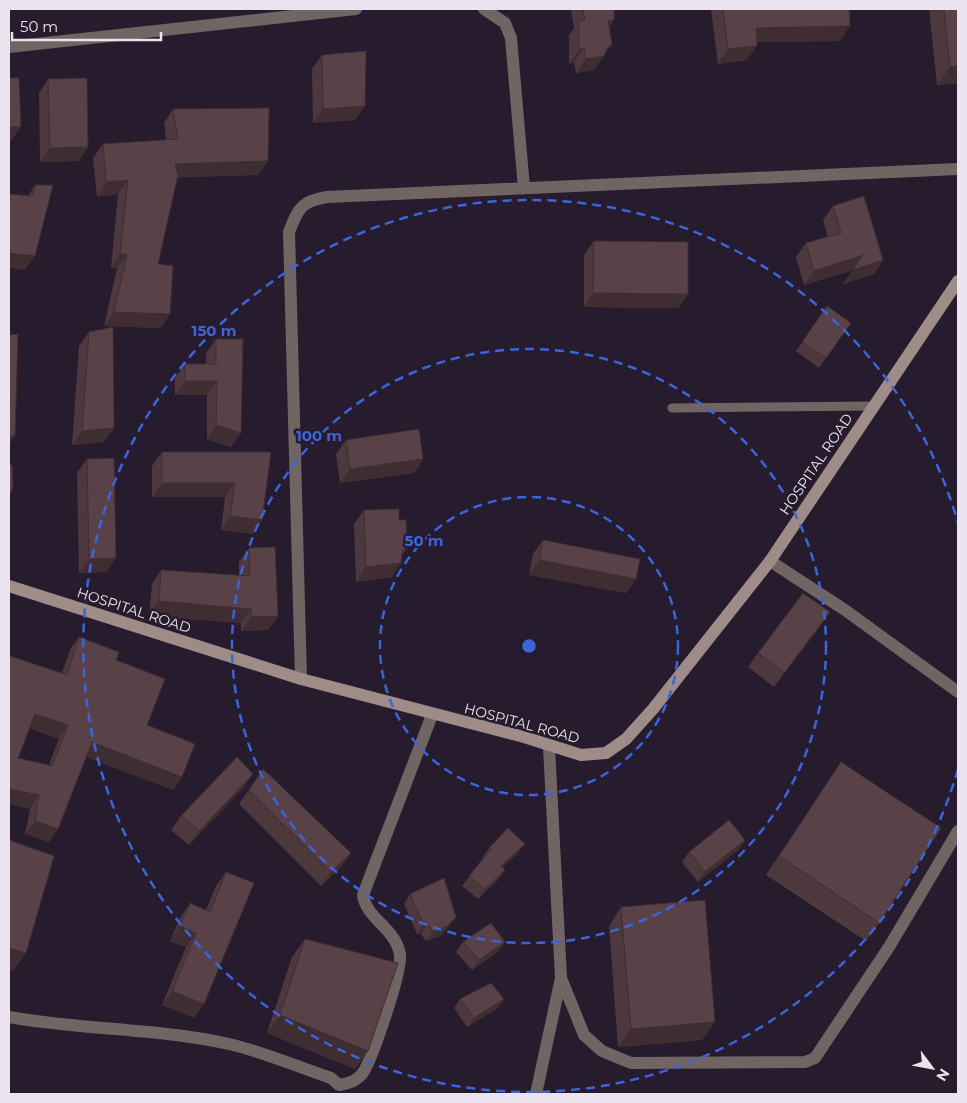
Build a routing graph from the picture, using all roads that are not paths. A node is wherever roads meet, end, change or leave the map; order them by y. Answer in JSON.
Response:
{"nodes":[{"id":1,"x":356,"y":9,"type":"edge"},
{"id":2,"x":484,"y":9,"type":"edge"},
{"id":3,"x":9,"y":47,"type":"edge"},
{"id":4,"x":958,"y":169,"type":"edge"},
{"id":5,"x":524,"y":188,"type":"junction"},
{"id":6,"x":958,"y":281,"type":"edge"},
{"id":7,"x":874,"y":406,"type":"junction"},
{"id":8,"x":672,"y":408,"type":"dead end"},
{"id":9,"x":770,"y":561,"type":"junction"},
{"id":10,"x":9,"y":586,"type":"edge"},
{"id":11,"x":301,"y":679,"type":"junction"},
{"id":12,"x":958,"y":692,"type":"edge"},
{"id":13,"x":432,"y":715,"type":"junction"},
{"id":14,"x":549,"y":747,"type":"junction"},
{"id":15,"x":958,"y":831,"type":"edge"},
{"id":16,"x":561,"y":978,"type":"junction"},
{"id":17,"x":9,"y":1017,"type":"edge"},
{"id":18,"x":536,"y":1094,"type":"edge"}],
"edges":[{"from":1,"to":3,"type":"street"},
{"from":2,"to":5,"type":"street"},
{"from":4,"to":5,"type":"street"},
{"from":5,"to":11,"type":"street"},
{"from":6,"to":7,"type":"street","name":"HOSPITAL ROAD"},
{"from":7,"to":8,"type":"lane"},
{"from":7,"to":9,"type":"street","name":"HOSPITAL ROAD"},
{"from":9,"to":12,"type":"street"},
{"from":9,"to":14,"type":"street","name":"HOSPITAL ROAD"},
{"from":10,"to":11,"type":"street","name":"HOSPITAL ROAD"},
{"from":11,"to":13,"type":"street","name":"HOSPITAL ROAD"},
{"from":13,"to":14,"type":"street","name":"HOSPITAL ROAD"},
{"from":13,"to":17,"type":"street"},
{"from":14,"to":16,"type":"street"},
{"from":15,"to":16,"type":"street"},
{"from":16,"to":18,"type":"street"}]}
